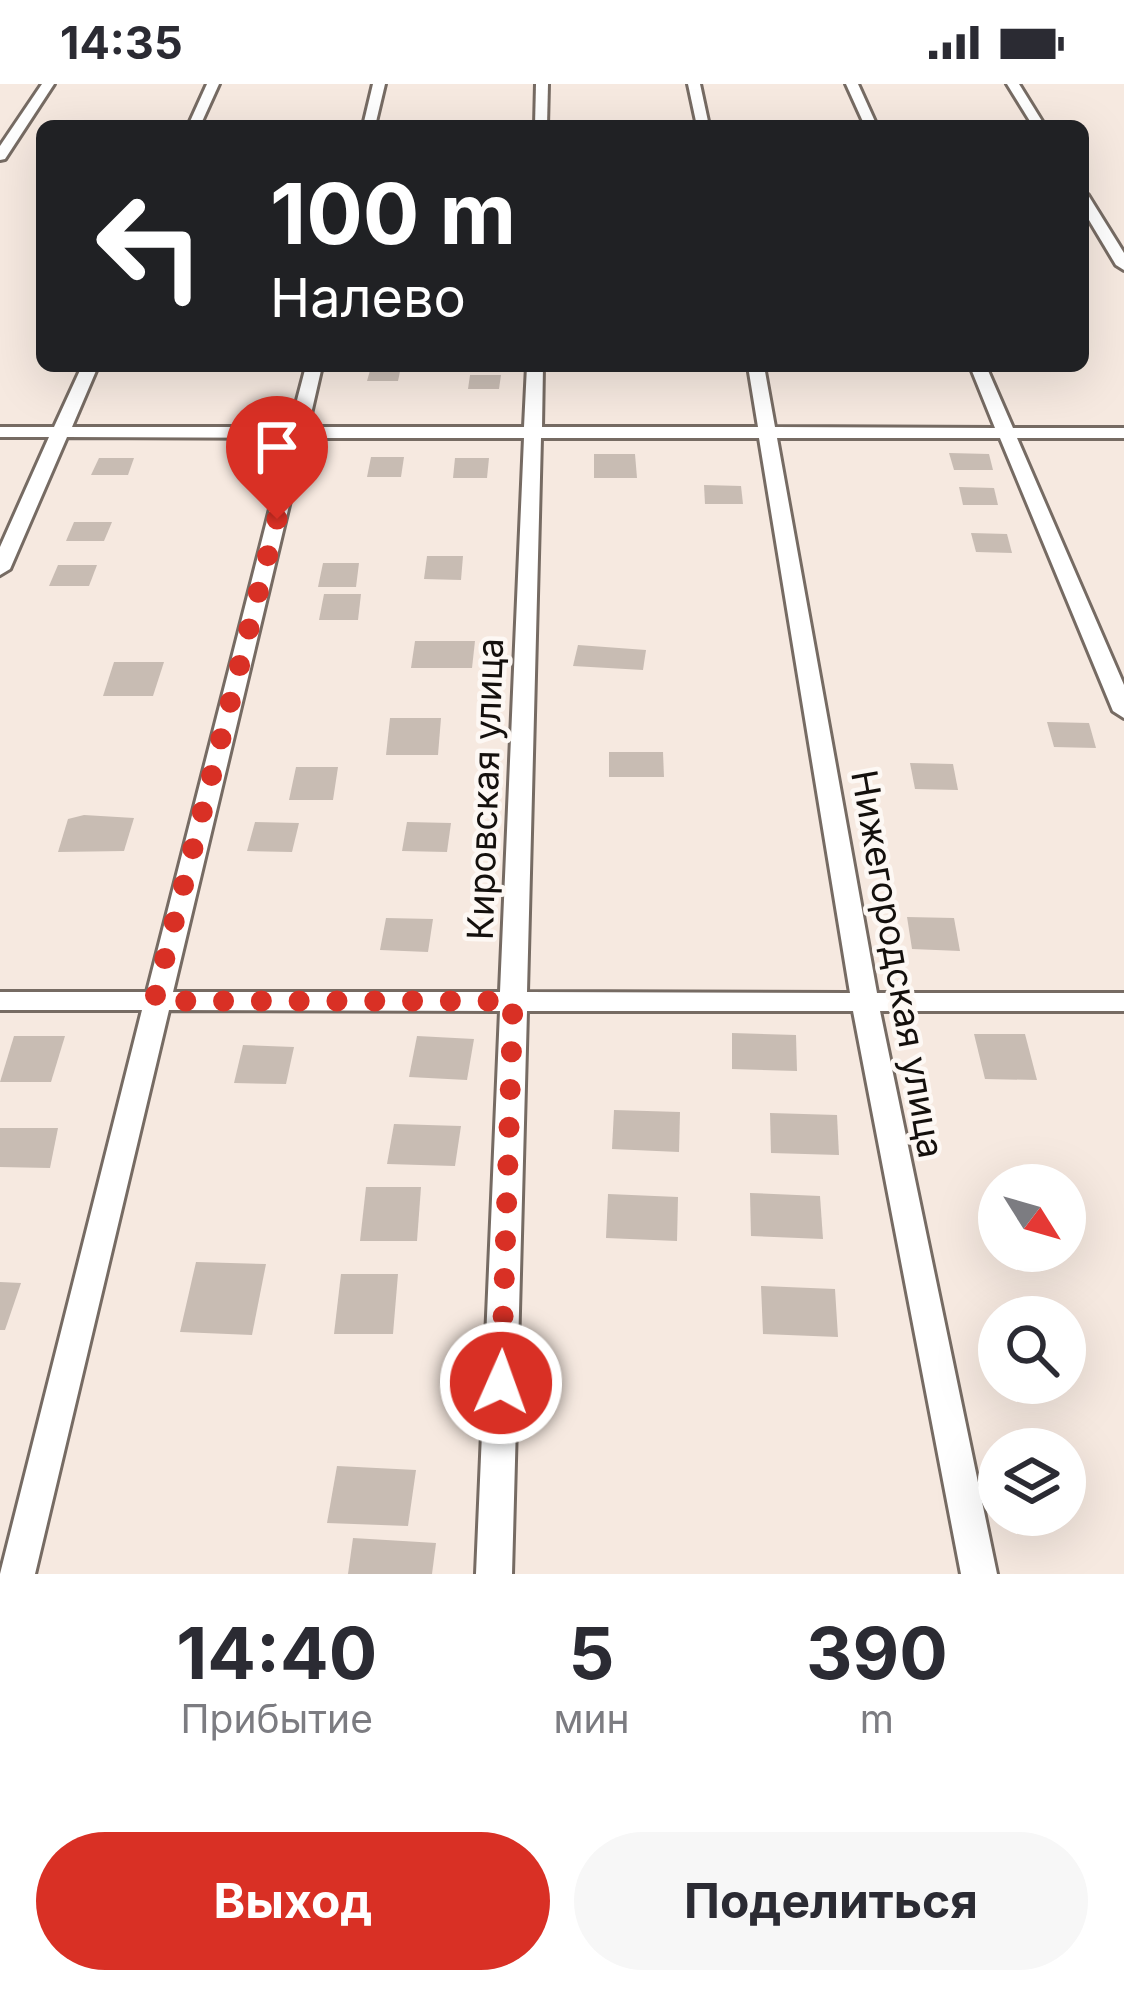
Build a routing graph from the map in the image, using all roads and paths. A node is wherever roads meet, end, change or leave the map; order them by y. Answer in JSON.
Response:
{"nodes":[{"id":1,"x":48,"y":84,"type":"edge"},
{"id":2,"x":213,"y":84,"type":"edge"},
{"id":3,"x":379,"y":84,"type":"edge"},
{"id":4,"x":542,"y":84,"type":"edge"},
{"id":5,"x":694,"y":84,"type":"edge"},
{"id":6,"x":852,"y":84,"type":"edge"},
{"id":7,"x":1013,"y":84,"type":"edge"},
{"id":8,"x":197,"y":120,"type":"edge"},
{"id":9,"x":370,"y":120,"type":"edge"},
{"id":10,"x":541,"y":120,"type":"edge"},
{"id":11,"x":703,"y":120,"type":"edge"},
{"id":12,"x":868,"y":120,"type":"edge"},
{"id":13,"x":1035,"y":120,"type":"edge"},
{"id":14,"x":0,"y":157,"type":"edge"},
{"id":15,"x":1089,"y":208,"type":"edge"},
{"id":16,"x":1124,"y":265,"type":"edge"},
{"id":17,"x":87,"y":372,"type":"edge"},
{"id":18,"x":313,"y":372,"type":"edge"},
{"id":19,"x":535,"y":372,"type":"edge"},
{"id":20,"x":757,"y":372,"type":"edge"},
{"id":21,"x":981,"y":372,"type":"edge"},
{"id":22,"x":299,"y":431,"type":"junction"},
{"id":23,"x":0,"y":432,"type":"edge"},
{"id":24,"x":61,"y":432,"type":"junction"},
{"id":25,"x":533,"y":432,"type":"junction"},
{"id":26,"x":770,"y":433,"type":"junction"},
{"id":27,"x":1008,"y":433,"type":"junction"},
{"id":28,"x":1124,"y":434,"type":"edge"},
{"id":29,"x":0,"y":569,"type":"edge"},
{"id":30,"x":1124,"y":711,"type":"edge"},
{"id":31,"x":0,"y":1001,"type":"edge"},
{"id":32,"x":154,"y":1001,"type":"junction"},
{"id":33,"x":513,"y":1001,"type":"junction"},
{"id":34,"x":865,"y":1002,"type":"junction"},
{"id":35,"x":1124,"y":1002,"type":"edge"},
{"id":36,"x":16,"y":1574,"type":"edge"},
{"id":37,"x":494,"y":1574,"type":"edge"},
{"id":38,"x":979,"y":1574,"type":"edge"}],
"edges":[{"from":1,"to":14,"type":"street"},
{"from":2,"to":8,"type":"street"},
{"from":3,"to":9,"type":"street"},
{"from":4,"to":10,"type":"street"},
{"from":5,"to":11,"type":"street"},
{"from":6,"to":12,"type":"street"},
{"from":7,"to":13,"type":"street"},
{"from":15,"to":16,"type":"street"},
{"from":17,"to":24,"type":"street"},
{"from":18,"to":22,"type":"street"},
{"from":19,"to":25,"type":"street","name":"Кировская улица"},
{"from":20,"to":26,"type":"street","name":"Нижегородская улица"},
{"from":21,"to":27,"type":"street"},
{"from":22,"to":24,"type":"street"},
{"from":22,"to":25,"type":"street"},
{"from":22,"to":32,"type":"street"},
{"from":23,"to":24,"type":"street"},
{"from":24,"to":29,"type":"street"},
{"from":25,"to":26,"type":"street"},
{"from":25,"to":33,"type":"street","name":"Кировская улица"},
{"from":26,"to":27,"type":"street"},
{"from":26,"to":34,"type":"street","name":"Нижегородская улица"},
{"from":27,"to":28,"type":"street"},
{"from":27,"to":30,"type":"street"},
{"from":31,"to":32,"type":"street"},
{"from":32,"to":33,"type":"street"},
{"from":32,"to":36,"type":"street"},
{"from":33,"to":34,"type":"street"},
{"from":33,"to":37,"type":"street","name":"Кировская улица"},
{"from":34,"to":35,"type":"street"},
{"from":34,"to":38,"type":"street","name":"Нижегородская улица"}]}
